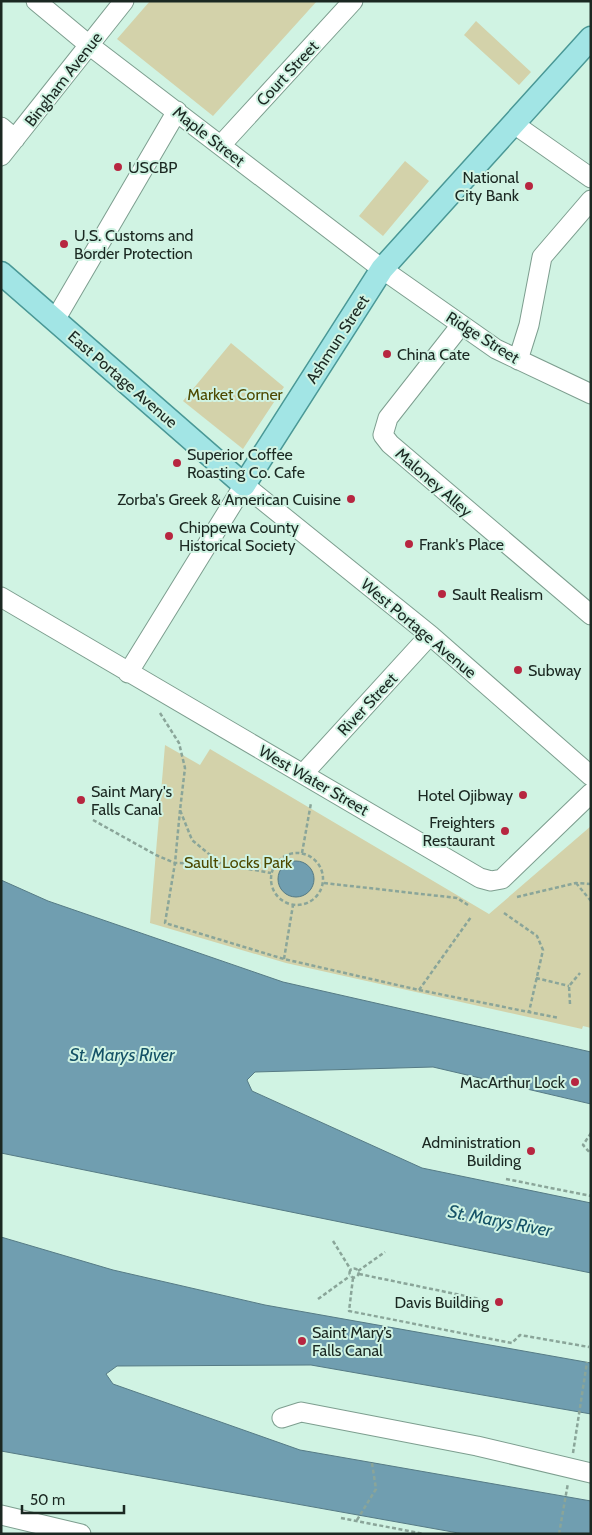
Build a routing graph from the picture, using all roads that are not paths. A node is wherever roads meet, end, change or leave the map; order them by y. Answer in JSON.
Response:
{"nodes":[{"id":1,"x":36,"y":1,"type":"edge"},
{"id":2,"x":124,"y":1,"type":"edge"},
{"id":3,"x":353,"y":1,"type":"edge"},
{"id":4,"x":591,"y":38,"type":"edge"},
{"id":5,"x":89,"y":45,"type":"junction"},
{"id":6,"x":177,"y":111,"type":"junction"},
{"id":7,"x":514,"y":124,"type":"junction"},
{"id":8,"x":8,"y":133,"type":"edge"},
{"id":9,"x":221,"y":145,"type":"junction"},
{"id":10,"x":1,"y":156,"type":"edge"},
{"id":11,"x":591,"y":178,"type":"edge"},
{"id":12,"x":591,"y":200,"type":"edge"},
{"id":13,"x":382,"y":269,"type":"junction"},
{"id":14,"x":1,"y":273,"type":"edge"},
{"id":15,"x":55,"y":320,"type":"junction"},
{"id":16,"x":461,"y":325,"type":"junction"},
{"id":17,"x":518,"y":360,"type":"junction"},
{"id":18,"x":591,"y":394,"type":"edge"},
{"id":19,"x":244,"y":485,"type":"junction"},
{"id":20,"x":1,"y":597,"type":"edge"},
{"id":21,"x":591,"y":615,"type":"edge"},
{"id":22,"x":430,"y":635,"type":"junction"},
{"id":23,"x":128,"y":673,"type":"junction"},
{"id":24,"x":303,"y":774,"type":"junction"},
{"id":25,"x":591,"y":776,"type":"edge"},
{"id":26,"x":591,"y":793,"type":"edge"},
{"id":27,"x":282,"y":1418,"type":"dead end"},
{"id":28,"x":591,"y":1473,"type":"edge"},
{"id":29,"x":1,"y":1515,"type":"edge"},
{"id":30,"x":81,"y":1534,"type":"edge"}],
"edges":[{"from":1,"to":5,"type":"street","name":"Maple Street"},
{"from":2,"to":5,"type":"street","name":"Bingham Avenue"},
{"from":3,"to":9,"type":"street","name":"Court Street"},
{"from":4,"to":7,"type":"main road","name":"Ashmun Street"},
{"from":5,"to":6,"type":"street","name":"Maple Street"},
{"from":5,"to":8,"type":"street","name":"Bingham Avenue"},
{"from":6,"to":9,"type":"street","name":"Maple Street"},
{"from":6,"to":15,"type":"street"},
{"from":7,"to":11,"type":"street"},
{"from":7,"to":13,"type":"main road","name":"Ashmun Street"},
{"from":8,"to":10,"type":"street","name":"Bingham Avenue"},
{"from":9,"to":13,"type":"street","name":"Maple Street"},
{"from":12,"to":17,"type":"street"},
{"from":13,"to":16,"type":"street","name":"Ridge Street"},
{"from":13,"to":19,"type":"main road","name":"Ashmun Street"},
{"from":14,"to":15,"type":"main road","name":"East Portage Avenue"},
{"from":15,"to":19,"type":"main road","name":"East Portage Avenue"},
{"from":16,"to":17,"type":"street","name":"Ridge Street"},
{"from":16,"to":21,"type":"street","name":"Maloney Alley"},
{"from":17,"to":18,"type":"street","name":"Ridge Street"},
{"from":19,"to":22,"type":"street","name":"West Portage Avenue"},
{"from":19,"to":23,"type":"street","name":"Ashmun Street"},
{"from":20,"to":23,"type":"street","name":"West Water Street"},
{"from":22,"to":24,"type":"street","name":"River Street"},
{"from":22,"to":25,"type":"street","name":"West Portage Avenue"},
{"from":23,"to":24,"type":"street","name":"West Water Street"},
{"from":24,"to":26,"type":"street","name":"West Water Street"},
{"from":27,"to":28,"type":"street"},
{"from":29,"to":30,"type":"street"}]}
